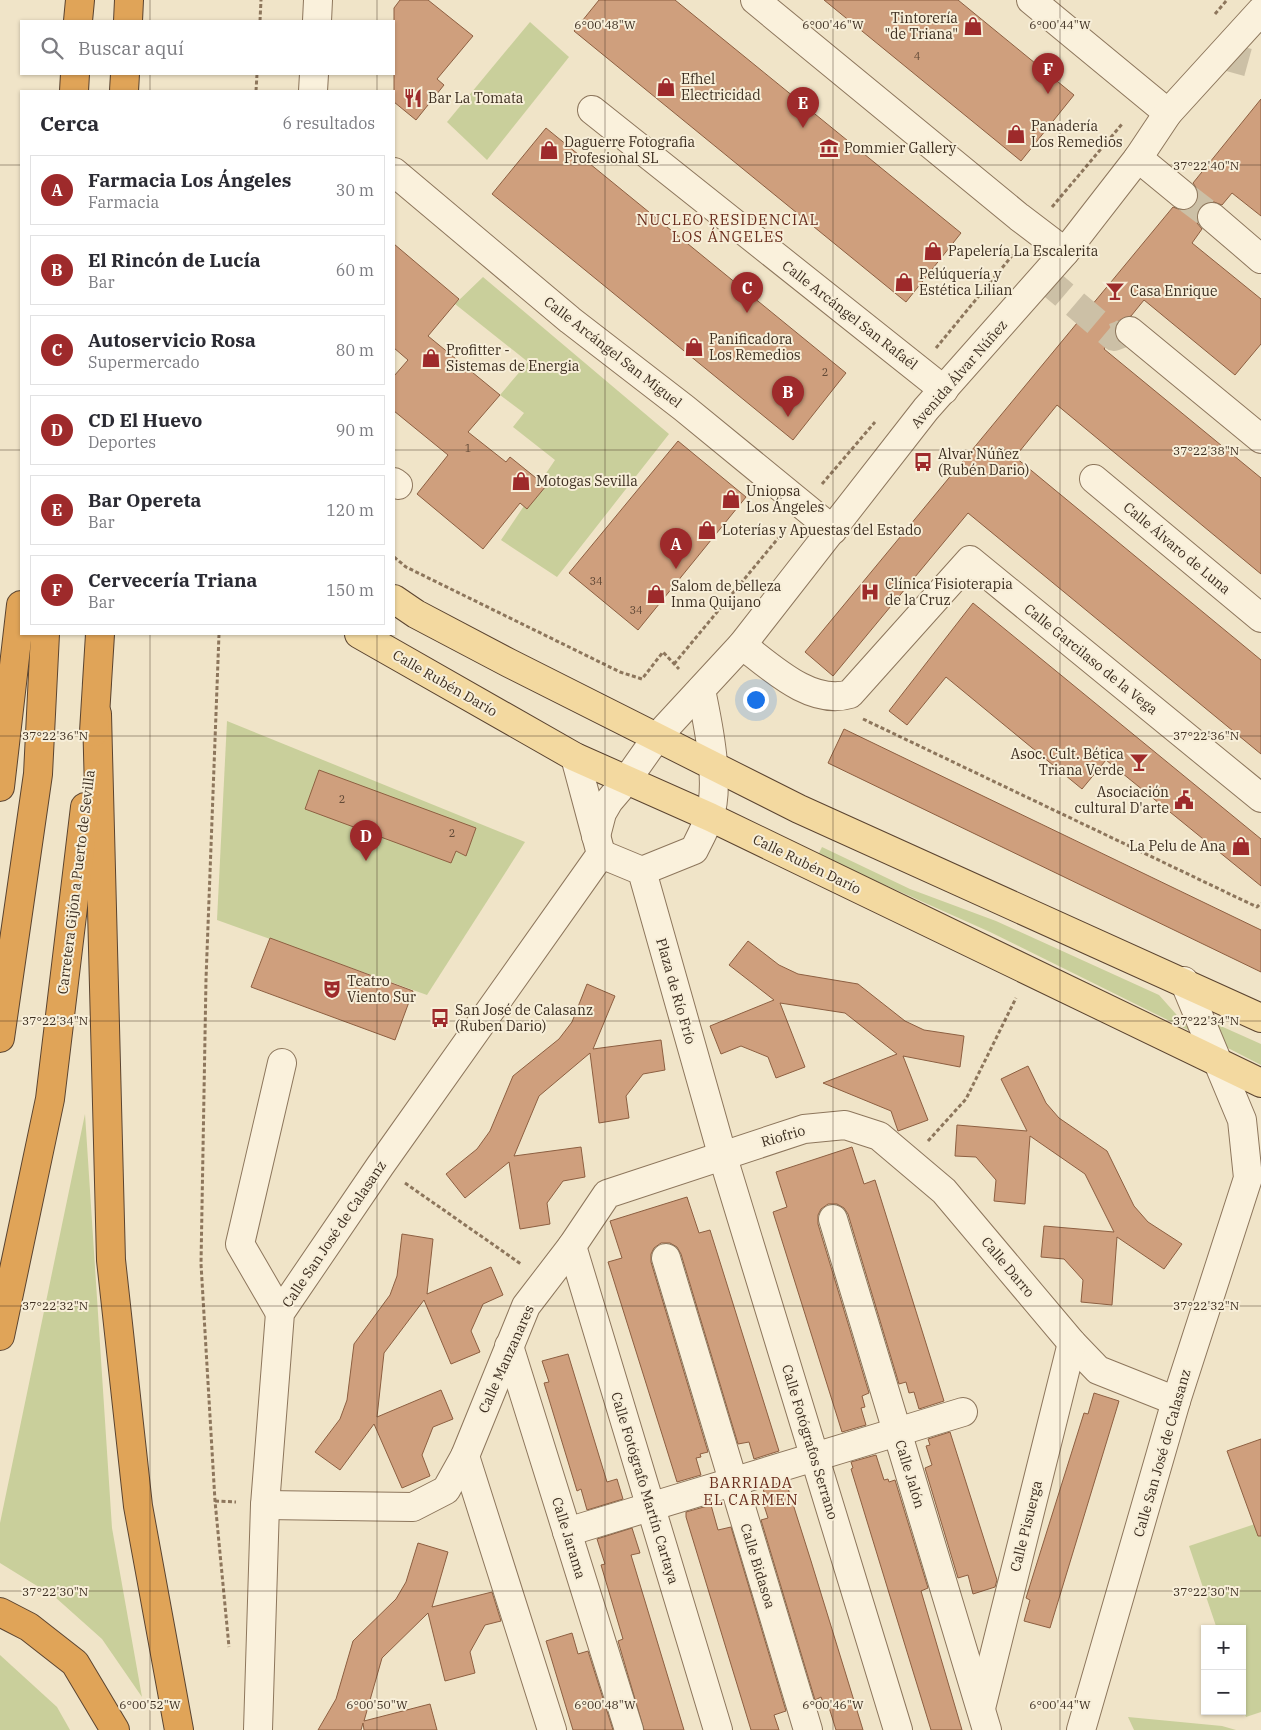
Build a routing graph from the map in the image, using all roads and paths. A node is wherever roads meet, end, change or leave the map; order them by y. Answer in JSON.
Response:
{"nodes":[{"id":1,"x":80,"y":0,"type":"edge"},
{"id":2,"x":129,"y":0,"type":"edge"},
{"id":3,"x":261,"y":0,"type":"edge"},
{"id":4,"x":318,"y":0,"type":"edge"},
{"id":5,"x":755,"y":0,"type":"edge"},
{"id":6,"x":1031,"y":0,"type":"edge"},
{"id":7,"x":1261,"y":11,"type":"edge"},
{"id":8,"x":78,"y":20,"type":"edge"},
{"id":9,"x":128,"y":20,"type":"edge"},
{"id":10,"x":260,"y":20,"type":"edge"},
{"id":11,"x":317,"y":20,"type":"edge"},
{"id":12,"x":75,"y":75,"type":"edge"},
{"id":13,"x":125,"y":75,"type":"edge"},
{"id":14,"x":257,"y":75,"type":"edge"},
{"id":15,"x":314,"y":75,"type":"edge"},
{"id":16,"x":74,"y":90,"type":"edge"},
{"id":17,"x":124,"y":90,"type":"edge"},
{"id":18,"x":256,"y":90,"type":"edge"},
{"id":19,"x":313,"y":90,"type":"edge"},
{"id":20,"x":592,"y":110,"type":"dead end"},
{"id":21,"x":1168,"y":113,"type":"junction"},
{"id":22,"x":1126,"y":120,"type":"dead end"},
{"id":23,"x":1138,"y":158,"type":"junction"},
{"id":24,"x":395,"y":173,"type":"edge"},
{"id":25,"x":1183,"y":195,"type":"tunnel mouth"},
{"id":26,"x":1049,"y":211,"type":"dead end"},
{"id":27,"x":1212,"y":217,"type":"tunnel mouth"},
{"id":28,"x":1017,"y":250,"type":"dead end"},
{"id":29,"x":1065,"y":252,"type":"junction"},
{"id":30,"x":1261,"y":259,"type":"edge"},
{"id":31,"x":1130,"y":331,"type":"tunnel mouth"},
{"id":32,"x":930,"y":355,"type":"dead end"},
{"id":33,"x":944,"y":390,"type":"junction"},
{"id":34,"x":881,"y":415,"type":"dead end"},
{"id":35,"x":1261,"y":439,"type":"edge"},
{"id":36,"x":1094,"y":479,"type":"dead end"},
{"id":37,"x":819,"y":487,"type":"dead end"},
{"id":38,"x":788,"y":526,"type":"dead end"},
{"id":39,"x":832,"y":530,"type":"junction"},
{"id":40,"x":395,"y":558,"type":"edge"},
{"id":41,"x":395,"y":600,"type":"edge"},
{"id":42,"x":20,"y":614,"type":"edge"},
{"id":43,"x":1261,"y":618,"type":"edge"},
{"id":44,"x":45,"y":635,"type":"edge"},
{"id":45,"x":100,"y":635,"type":"edge"},
{"id":46,"x":219,"y":635,"type":"edge"},
{"id":47,"x":360,"y":635,"type":"edge"},
{"id":48,"x":742,"y":645,"type":"junction"},
{"id":49,"x":674,"y":664,"type":"junction"},
{"id":50,"x":701,"y":690,"type":"junction"},
{"id":51,"x":838,"y":697,"type":"junction"},
{"id":52,"x":97,"y":714,"type":"junction"},
{"id":53,"x":657,"y":737,"type":"junction"},
{"id":54,"x":575,"y":757,"type":"junction"},
{"id":55,"x":712,"y":765,"type":"junction"},
{"id":56,"x":626,"y":781,"type":"junction"},
{"id":57,"x":0,"y":787,"type":"edge"},
{"id":58,"x":1261,"y":798,"type":"edge"},
{"id":59,"x":710,"y":817,"type":"junction"},
{"id":60,"x":598,"y":845,"type":"junction"},
{"id":61,"x":642,"y":871,"type":"junction"},
{"id":62,"x":1261,"y":903,"type":"edge"},
{"id":63,"x":1029,"y":972,"type":"junction"},
{"id":64,"x":1184,"y":981,"type":"junction"},
{"id":65,"x":1261,"y":1018,"type":"edge"},
{"id":66,"x":0,"y":1038,"type":"edge"},
{"id":67,"x":1218,"y":1063,"type":"junction"},
{"id":68,"x":282,"y":1064,"type":"dead end"},
{"id":69,"x":1261,"y":1083,"type":"edge"},
{"id":70,"x":845,"y":1125,"type":"joint"},
{"id":71,"x":722,"y":1154,"type":"junction"},
{"id":72,"x":910,"y":1162,"type":"junction"},
{"id":73,"x":380,"y":1166,"type":"junction"},
{"id":74,"x":1254,"y":1172,"type":"edge"},
{"id":75,"x":607,"y":1194,"type":"joint"},
{"id":76,"x":832,"y":1218,"type":"dead end"},
{"id":77,"x":572,"y":1246,"type":"junction"},
{"id":78,"x":666,"y":1258,"type":"dead end"},
{"id":79,"x":546,"y":1281,"type":"junction"},
{"id":80,"x":280,"y":1313,"type":"junction"},
{"id":81,"x":0,"y":1336,"type":"edge"},
{"id":82,"x":1072,"y":1343,"type":"junction"},
{"id":83,"x":509,"y":1346,"type":"junction"},
{"id":84,"x":1176,"y":1401,"type":"junction"},
{"id":85,"x":963,"y":1412,"type":"dead end"},
{"id":86,"x":897,"y":1432,"type":"junction"},
{"id":87,"x":465,"y":1456,"type":"junction"},
{"id":88,"x":815,"y":1457,"type":"junction"},
{"id":89,"x":733,"y":1481,"type":"junction"},
{"id":90,"x":265,"y":1504,"type":"junction"},
{"id":91,"x":651,"y":1506,"type":"junction"},
{"id":92,"x":567,"y":1532,"type":"junction"},
{"id":93,"x":0,"y":1612,"type":"edge"},
{"id":94,"x":229,"y":1654,"type":"dead end"},
{"id":95,"x":984,"y":1720,"type":"edge"},
{"id":96,"x":115,"y":1730,"type":"edge"},
{"id":97,"x":179,"y":1730,"type":"edge"},
{"id":98,"x":258,"y":1730,"type":"edge"},
{"id":99,"x":552,"y":1730,"type":"edge"},
{"id":100,"x":629,"y":1730,"type":"edge"},
{"id":101,"x":718,"y":1730,"type":"edge"},
{"id":102,"x":808,"y":1730,"type":"edge"},
{"id":103,"x":898,"y":1730,"type":"edge"},
{"id":104,"x":1082,"y":1730,"type":"edge"}],
"edges":[{"from":1,"to":8,"type":"highway"},
{"from":2,"to":9,"type":"highway"},
{"from":3,"to":10,"type":"path"},
{"from":4,"to":11,"type":"street"},
{"from":5,"to":29,"type":"street"},
{"from":6,"to":21,"type":"street"},
{"from":7,"to":21,"type":"street","name":"Avenida Álvar Núñez"},
{"from":12,"to":16,"type":"highway"},
{"from":13,"to":17,"type":"highway"},
{"from":14,"to":18,"type":"path"},
{"from":15,"to":19,"type":"street"},
{"from":20,"to":33,"type":"street","name":"Calle Arcángel San Rafaél"},
{"from":21,"to":23,"type":"street","name":"Avenida Álvar Núñez"},
{"from":22,"to":26,"type":"path"},
{"from":23,"to":25,"type":"street"},
{"from":23,"to":29,"type":"street","name":"Avenida Álvar Núñez"},
{"from":24,"to":39,"type":"street","name":"Calle Arcángel San Miguel"},
{"from":27,"to":30,"type":"street"},
{"from":28,"to":32,"type":"path"},
{"from":29,"to":33,"type":"street","name":"Avenida Álvar Núñez"},
{"from":31,"to":35,"type":"street"},
{"from":33,"to":39,"type":"street","name":"Avenida Álvar Núñez"},
{"from":34,"to":37,"type":"path"},
{"from":36,"to":43,"type":"street","name":"Calle Álvaro de Luna"},
{"from":38,"to":49,"type":"path"},
{"from":39,"to":48,"type":"street","name":"Avenida Álvar Núñez"},
{"from":40,"to":49,"type":"path"},
{"from":41,"to":53,"type":"main road"},
{"from":42,"to":57,"type":"highway"},
{"from":44,"to":66,"type":"highway"},
{"from":45,"to":52,"type":"highway","name":"Carretera Gijón a Puerto de Sevilla"},
{"from":46,"to":94,"type":"path"},
{"from":47,"to":54,"type":"main road","name":"Calle Rubén Darío"},
{"from":48,"to":50,"type":"street","name":"Avenida Álvar Núñez"},
{"from":48,"to":51,"type":"street"},
{"from":49,"to":50,"type":"path"},
{"from":50,"to":53,"type":"street","name":"Avenida Álvar Núñez"},
{"from":50,"to":55,"type":"street"},
{"from":51,"to":58,"type":"street","name":"Calle Garcilaso de la Vega"},
{"from":51,"to":62,"type":"path"},
{"from":52,"to":81,"type":"highway","name":"Carretera Gijón a Puerto de Sevilla"},
{"from":52,"to":97,"type":"highway"},
{"from":53,"to":55,"type":"main road"},
{"from":53,"to":56,"type":"street","name":"Calle San José de Calasanz"},
{"from":54,"to":56,"type":"main road","name":"Calle Rubén Darío"},
{"from":54,"to":60,"type":"street"},
{"from":55,"to":59,"type":"street"},
{"from":55,"to":64,"type":"main road"},
{"from":56,"to":59,"type":"main road","name":"Calle Rubén Darío"},
{"from":56,"to":60,"type":"street","name":"Calle San José de Calasanz"},
{"from":59,"to":61,"type":"street"},
{"from":59,"to":63,"type":"main road","name":"Calle Rubén Darío"},
{"from":60,"to":61,"type":"street"},
{"from":60,"to":73,"type":"street","name":"Calle San José de Calasanz"},
{"from":61,"to":71,"type":"street","name":"Plaza de Río Frío"},
{"from":63,"to":67,"type":"main road","name":"Calle Rubén Darío"},
{"from":63,"to":72,"type":"path"},
{"from":64,"to":65,"type":"main road"},
{"from":64,"to":67,"type":"street"},
{"from":67,"to":69,"type":"main road","name":"Calle Rubén Darío"},
{"from":67,"to":74,"type":"street"},
{"from":68,"to":80,"type":"street"},
{"from":70,"to":71,"type":"street","name":"Riofrio"},
{"from":70,"to":72,"type":"street","name":"Calle Darro"},
{"from":71,"to":75,"type":"street","name":"Riofrio"},
{"from":71,"to":88,"type":"street","name":"Calle Fotógrafos Serrano"},
{"from":72,"to":82,"type":"street","name":"Calle Darro"},
{"from":73,"to":79,"type":"path"},
{"from":73,"to":80,"type":"street","name":"Calle San José de Calasanz"},
{"from":74,"to":84,"type":"street","name":"Calle San José de Calasanz"},
{"from":75,"to":77,"type":"street","name":"Calle Manzanares"},
{"from":76,"to":86,"type":"street","name":"Calle Jalón"},
{"from":77,"to":79,"type":"street","name":"Calle Manzanares"},
{"from":77,"to":91,"type":"street","name":"Calle Fotógrafo Martín Cartaya"},
{"from":78,"to":89,"type":"street","name":"Calle Bidasoa"},
{"from":79,"to":83,"type":"street","name":"Calle Manzanares"},
{"from":80,"to":90,"type":"street","name":"Calle San José de Calasanz"},
{"from":82,"to":84,"type":"street","name":"Calle Darro"},
{"from":82,"to":95,"type":"street","name":"Calle Pisuerga"},
{"from":83,"to":87,"type":"street","name":"Calle Manzanares"},
{"from":83,"to":92,"type":"street","name":"Calle Jarama"},
{"from":84,"to":104,"type":"street","name":"Calle San José de Calasanz"},
{"from":85,"to":86,"type":"street"},
{"from":86,"to":88,"type":"street"},
{"from":86,"to":95,"type":"street","name":"Calle Jalón"},
{"from":87,"to":90,"type":"street","name":"Calle Manzanares"},
{"from":87,"to":99,"type":"street"},
{"from":88,"to":89,"type":"street"},
{"from":88,"to":103,"type":"street","name":"Calle Fotógrafos Serrano"},
{"from":89,"to":91,"type":"street"},
{"from":89,"to":102,"type":"street","name":"Calle Bidasoa"},
{"from":90,"to":98,"type":"street","name":"Calle San José de Calasanz"},
{"from":91,"to":92,"type":"street"},
{"from":91,"to":101,"type":"street","name":"Calle Fotógrafo Martín Cartaya"},
{"from":92,"to":100,"type":"street","name":"Calle Jarama"},
{"from":93,"to":96,"type":"highway"}]}
